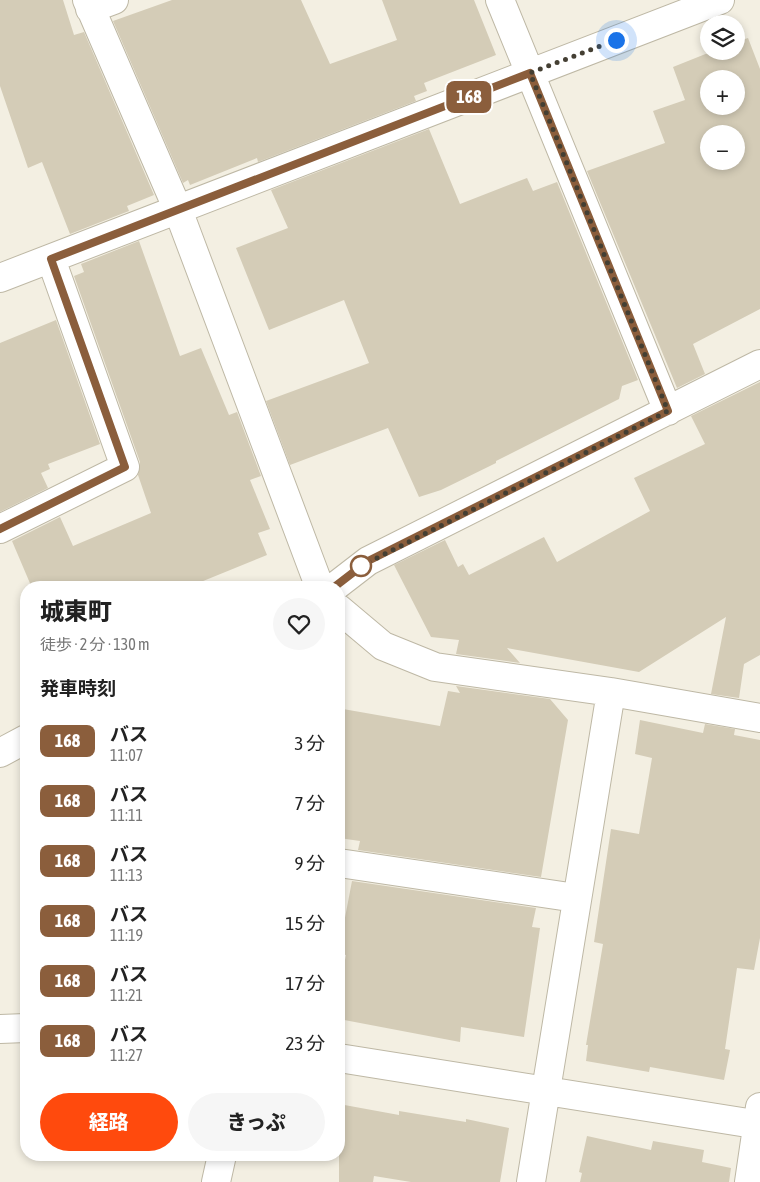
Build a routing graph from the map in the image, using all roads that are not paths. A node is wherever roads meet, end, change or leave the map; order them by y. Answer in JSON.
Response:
{"nodes":[{"id":1,"x":500,"y":0,"type":"edge"},
{"id":2,"x":720,"y":0,"type":"edge"},
{"id":3,"x":97,"y":3,"type":"edge"},
{"id":4,"x":530,"y":73,"type":"junction"},
{"id":5,"x":178,"y":210,"type":"junction"},
{"id":6,"x":51,"y":259,"type":"junction"},
{"id":7,"x":0,"y":278,"type":"edge"},
{"id":8,"x":760,"y":364,"type":"edge"},
{"id":9,"x":668,"y":411,"type":"junction"},
{"id":10,"x":0,"y":529,"type":"edge"},
{"id":11,"x":317,"y":581,"type":"edge"},
{"id":12,"x":342,"y":581,"type":"edge"},
{"id":13,"x":345,"y":613,"type":"edge"},
{"id":14,"x":611,"y":692,"type":"junction"},
{"id":15,"x":760,"y":718,"type":"edge"},
{"id":16,"x":20,"y":742,"type":"edge"},
{"id":17,"x":0,"y":753,"type":"edge"},
{"id":18,"x":345,"y":864,"type":"edge"},
{"id":19,"x":576,"y":898,"type":"junction"},
{"id":20,"x":20,"y":1028,"type":"edge"},
{"id":21,"x":0,"y":1029,"type":"edge"},
{"id":22,"x":345,"y":1059,"type":"edge"},
{"id":23,"x":545,"y":1091,"type":"junction"},
{"id":24,"x":759,"y":1119,"type":"edge"},
{"id":25,"x":221,"y":1161,"type":"edge"},
{"id":26,"x":216,"y":1182,"type":"edge"},
{"id":27,"x":531,"y":1182,"type":"edge"},
{"id":28,"x":749,"y":1182,"type":"edge"}],
"edges":[{"from":1,"to":4,"type":"street"},
{"from":2,"to":4,"type":"street"},
{"from":3,"to":5,"type":"street"},
{"from":4,"to":5,"type":"street"},
{"from":4,"to":9,"type":"street"},
{"from":5,"to":6,"type":"street"},
{"from":5,"to":11,"type":"street"},
{"from":6,"to":7,"type":"street"},
{"from":6,"to":10,"type":"street"},
{"from":8,"to":9,"type":"street"},
{"from":9,"to":12,"type":"street"},
{"from":13,"to":14,"type":"street"},
{"from":14,"to":15,"type":"street"},
{"from":14,"to":19,"type":"street"},
{"from":16,"to":17,"type":"street"},
{"from":18,"to":19,"type":"street"},
{"from":19,"to":23,"type":"street"},
{"from":20,"to":21,"type":"street"},
{"from":22,"to":23,"type":"street"},
{"from":23,"to":24,"type":"street"},
{"from":23,"to":27,"type":"street"},
{"from":24,"to":28,"type":"street"},
{"from":25,"to":26,"type":"street"}]}
